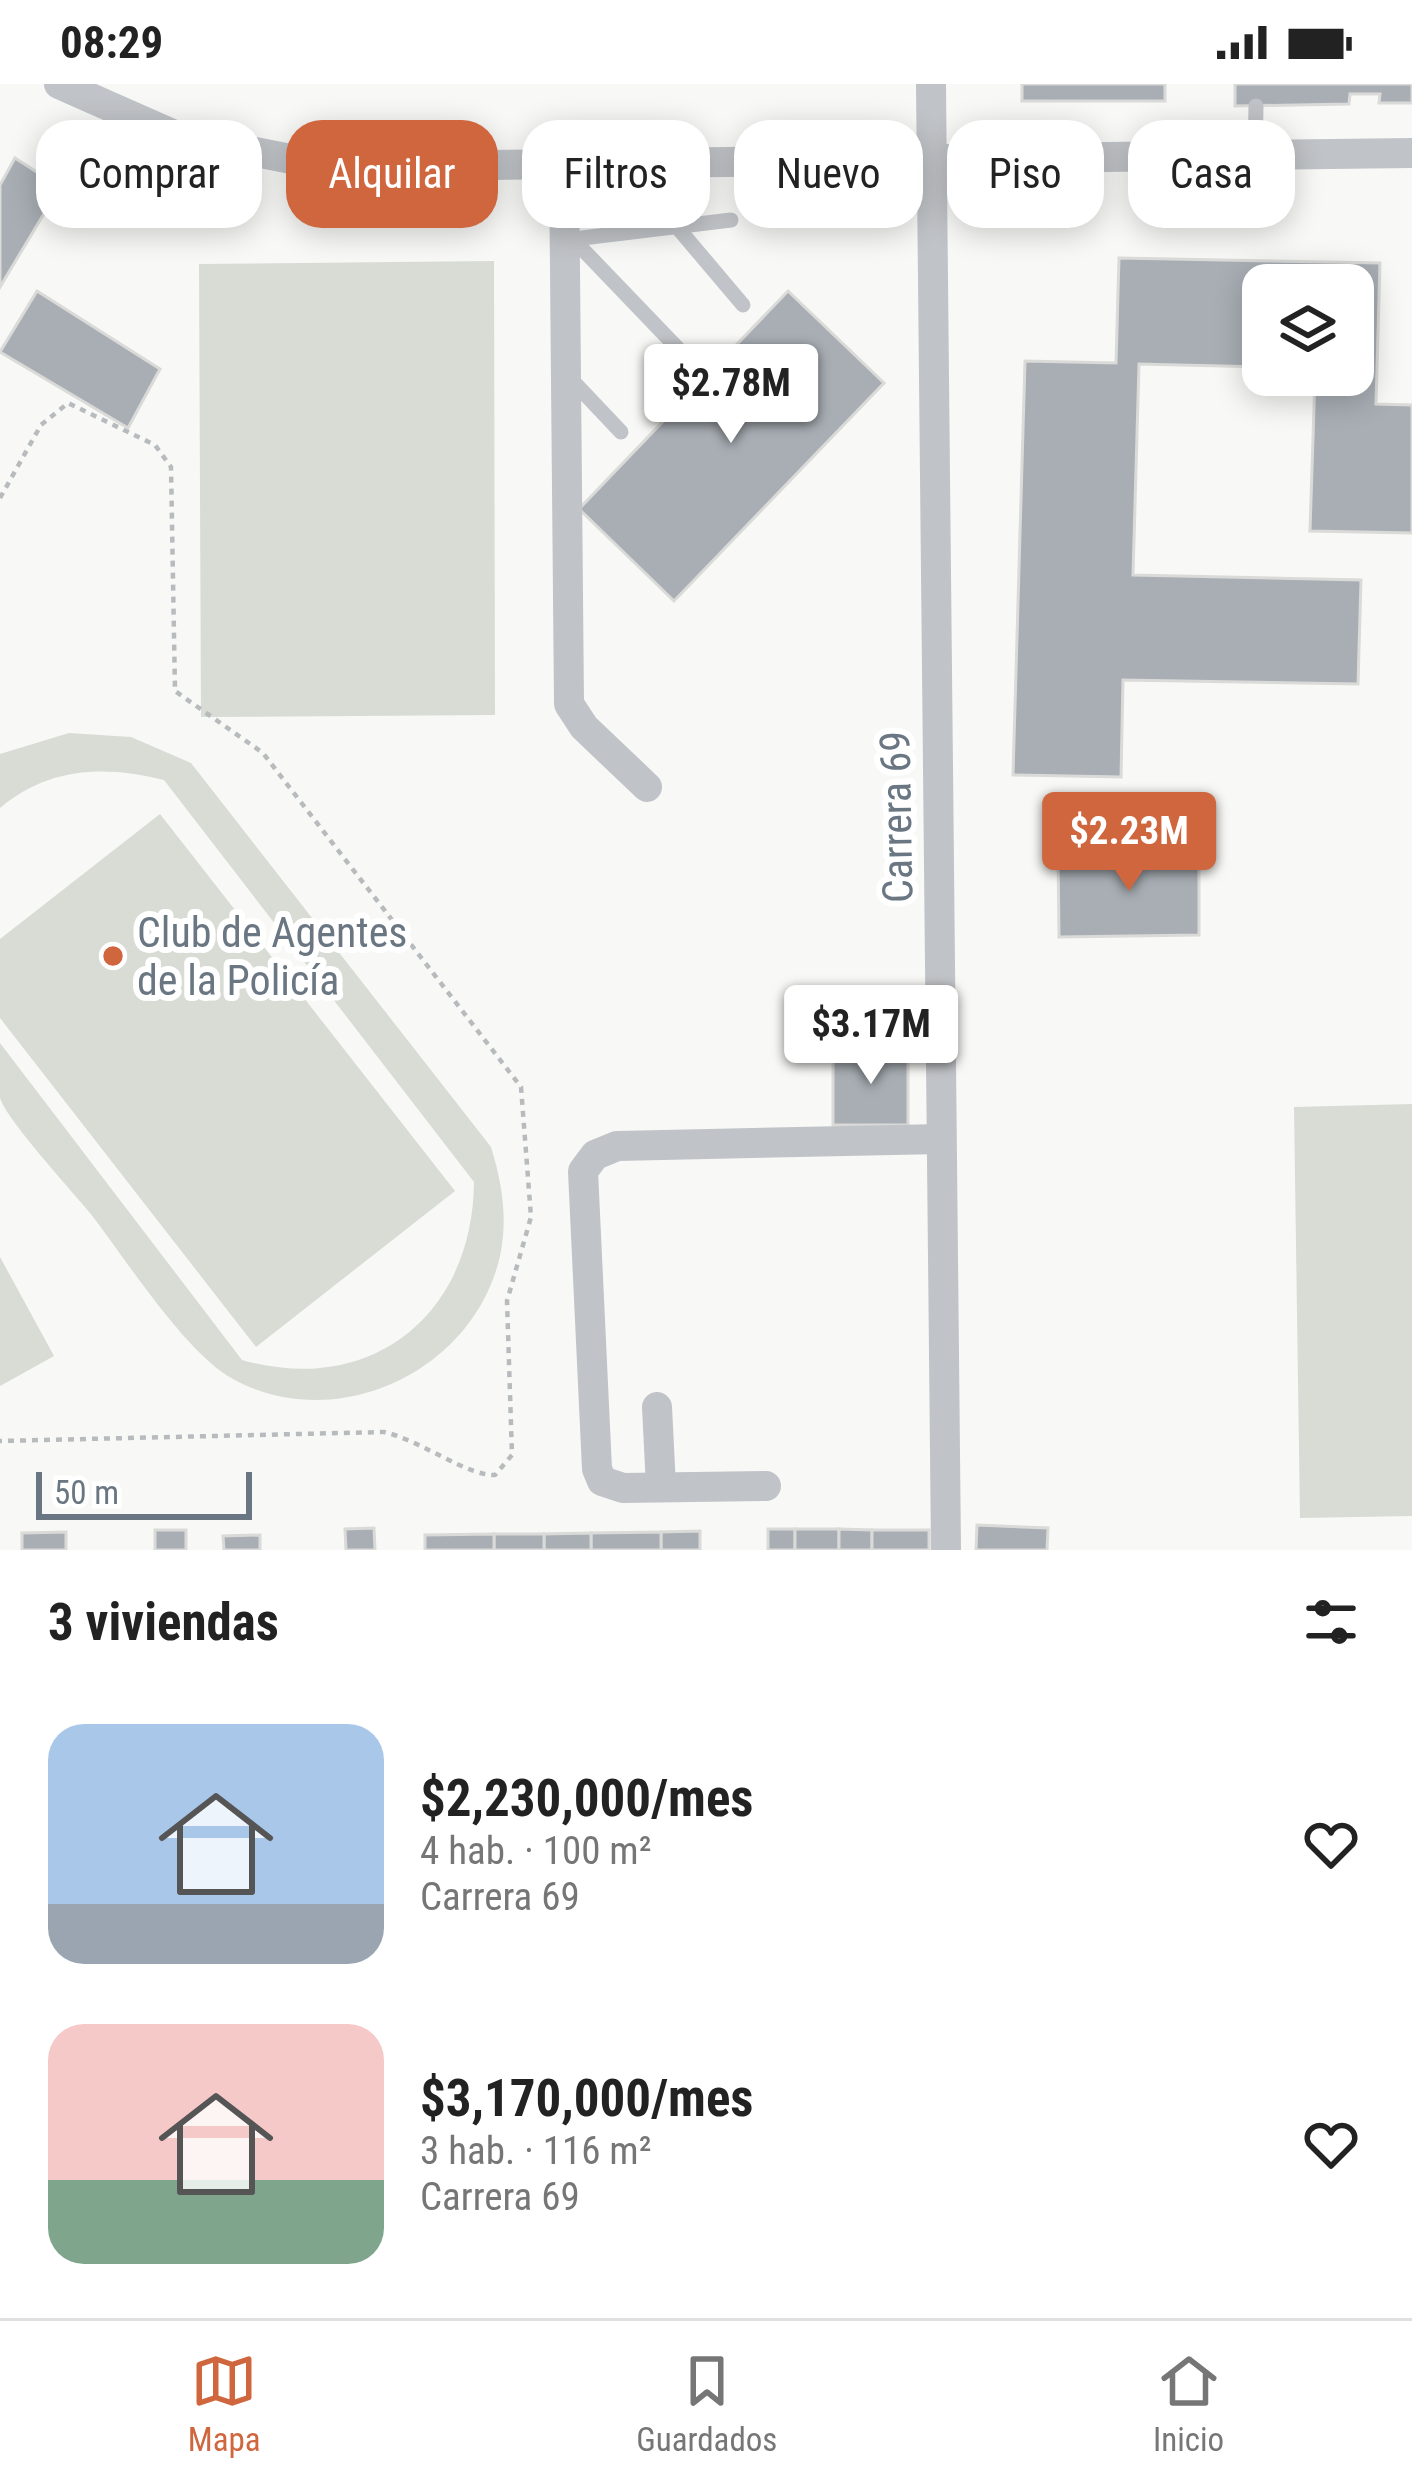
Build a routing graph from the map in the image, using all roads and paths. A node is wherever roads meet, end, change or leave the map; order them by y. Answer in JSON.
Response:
{"nodes":[{"id":1,"x":59,"y":84,"type":"edge"},
{"id":2,"x":931,"y":84,"type":"edge"},
{"id":3,"x":1256,"y":106,"type":"dead end"},
{"id":4,"x":1256,"y":120,"type":"edge"},
{"id":5,"x":1412,"y":153,"type":"edge"},
{"id":6,"x":1295,"y":154,"type":"edge"},
{"id":7,"x":1128,"y":155,"type":"edge"},
{"id":8,"x":932,"y":156,"type":"junction"},
{"id":9,"x":710,"y":160,"type":"edge"},
{"id":10,"x":522,"y":164,"type":"edge"},
{"id":11,"x":731,"y":220,"type":"dead end"},
{"id":12,"x":710,"y":223,"type":"edge"},
{"id":13,"x":569,"y":228,"type":"edge"},
{"id":14,"x":662,"y":228,"type":"edge"},
{"id":15,"x":678,"y":228,"type":"edge"},
{"id":16,"x":569,"y":234,"type":"junction"},
{"id":17,"x":743,"y":305,"type":"dead end"},
{"id":18,"x":687,"y":358,"type":"dead end"},
{"id":19,"x":565,"y":373,"type":"junction"},
{"id":20,"x":621,"y":432,"type":"dead end"},
{"id":21,"x":0,"y":498,"type":"edge"},
{"id":22,"x":647,"y":787,"type":"dead end"},
{"id":23,"x":941,"y":1138,"type":"junction"},
{"id":24,"x":657,"y":1407,"type":"dead end"},
{"id":25,"x":0,"y":1441,"type":"edge"},
{"id":26,"x":766,"y":1486,"type":"dead end"},
{"id":27,"x":662,"y":1487,"type":"junction"},
{"id":28,"x":946,"y":1550,"type":"edge"}],
"edges":[{"from":1,"to":10,"type":"street"},
{"from":2,"to":8,"type":"street","name":"Carrera 69"},
{"from":3,"to":4,"type":"lane"},
{"from":5,"to":6,"type":"street"},
{"from":7,"to":8,"type":"street"},
{"from":8,"to":9,"type":"street"},
{"from":8,"to":23,"type":"street","name":"Carrera 69"},
{"from":11,"to":12,"type":"lane"},
{"from":13,"to":16,"type":"street"},
{"from":14,"to":16,"type":"lane"},
{"from":15,"to":17,"type":"lane"},
{"from":16,"to":18,"type":"lane"},
{"from":16,"to":19,"type":"street"},
{"from":19,"to":20,"type":"lane"},
{"from":19,"to":22,"type":"street"},
{"from":21,"to":25,"type":"path"},
{"from":23,"to":27,"type":"street"},
{"from":23,"to":28,"type":"street","name":"Carrera 69"},
{"from":24,"to":27,"type":"street"},
{"from":26,"to":27,"type":"street"}]}
